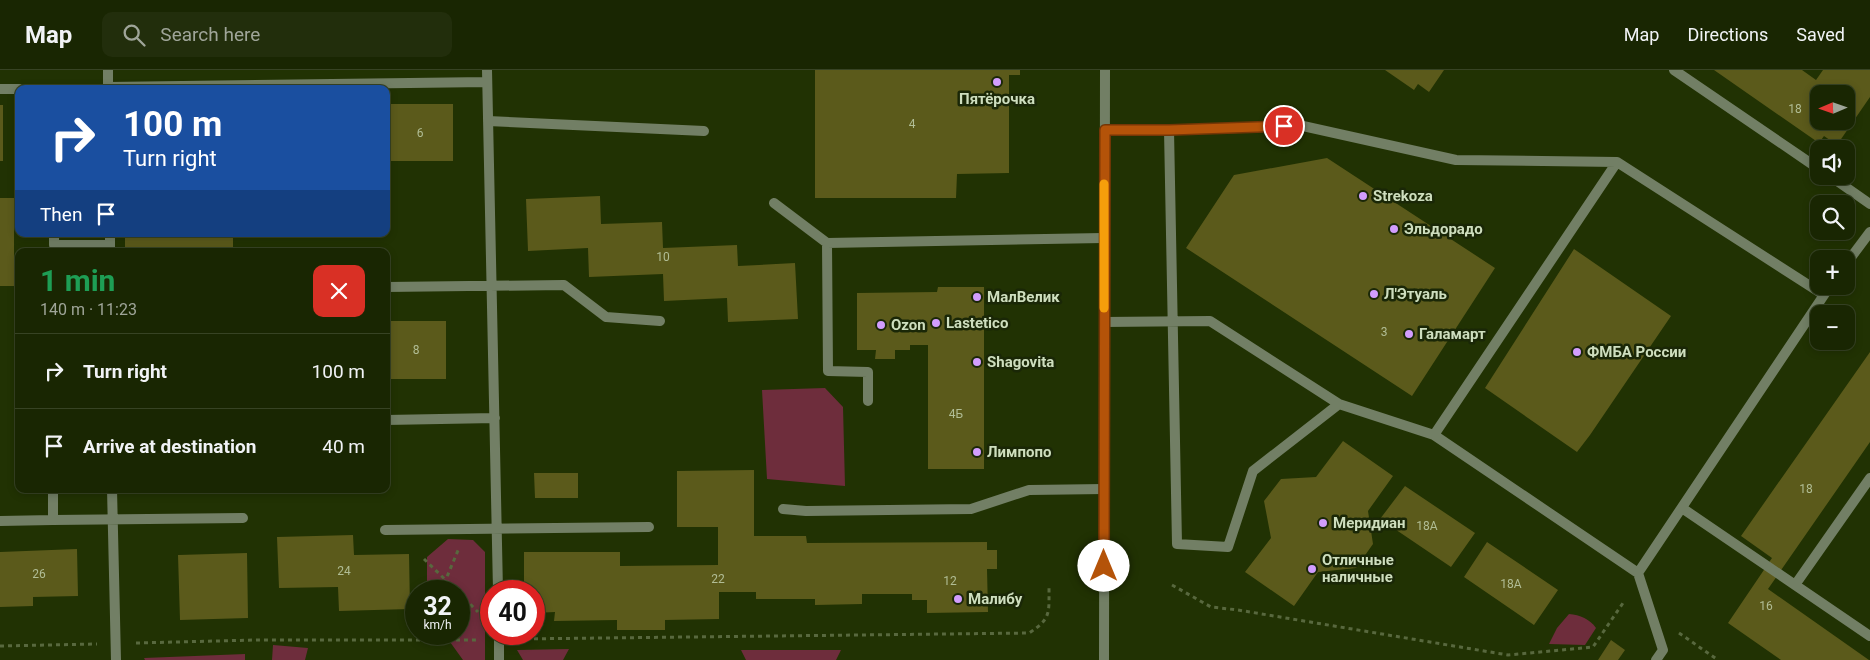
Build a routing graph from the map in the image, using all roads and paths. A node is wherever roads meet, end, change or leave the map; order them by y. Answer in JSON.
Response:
{"nodes":[{"id":1,"x":108,"y":70,"type":"edge"},
{"id":2,"x":487,"y":70,"type":"edge"},
{"id":3,"x":1105,"y":70,"type":"edge"},
{"id":4,"x":1674,"y":70,"type":"edge"},
{"id":5,"x":487,"y":82,"type":"junction"},
{"id":6,"x":108,"y":85,"type":"edge"},
{"id":7,"x":298,"y":85,"type":"edge"},
{"id":8,"x":0,"y":89,"type":"edge"},
{"id":9,"x":15,"y":89,"type":"edge"},
{"id":10,"x":488,"y":121,"type":"junction"},
{"id":11,"x":1105,"y":130,"type":"junction"},
{"id":12,"x":1169,"y":130,"type":"junction"},
{"id":13,"x":704,"y":131,"type":"dead end"},
{"id":14,"x":1617,"y":162,"type":"junction"},
{"id":15,"x":1810,"y":163,"type":"edge"},
{"id":16,"x":1843,"y":185,"type":"edge"},
{"id":17,"x":774,"y":203,"type":"dead end"},
{"id":18,"x":1870,"y":204,"type":"edge"},
{"id":19,"x":1870,"y":232,"type":"edge"},
{"id":20,"x":1103,"y":238,"type":"junction"},
{"id":21,"x":827,"y":243,"type":"junction"},
{"id":22,"x":54,"y":248,"type":"edge"},
{"id":23,"x":110,"y":248,"type":"edge"},
{"id":24,"x":1855,"y":252,"type":"edge"},
{"id":25,"x":492,"y":285,"type":"junction"},
{"id":26,"x":1810,"y":286,"type":"edge"},
{"id":27,"x":390,"y":287,"type":"edge"},
{"id":28,"x":1824,"y":295,"type":"edge"},
{"id":29,"x":660,"y":322,"type":"dead end"},
{"id":30,"x":1104,"y":322,"type":"junction"},
{"id":31,"x":1172,"y":322,"type":"junction"},
{"id":32,"x":868,"y":401,"type":"dead end"},
{"id":33,"x":1339,"y":404,"type":"junction"},
{"id":34,"x":495,"y":418,"type":"junction"},
{"id":35,"x":390,"y":420,"type":"edge"},
{"id":36,"x":1434,"y":435,"type":"junction"},
{"id":37,"x":1870,"y":478,"type":"edge"},
{"id":38,"x":1104,"y":489,"type":"junction"},
{"id":39,"x":53,"y":493,"type":"edge"},
{"id":40,"x":112,"y":493,"type":"edge"},
{"id":41,"x":1682,"y":508,"type":"junction"},
{"id":42,"x":783,"y":509,"type":"dead end"},
{"id":43,"x":244,"y":518,"type":"dead end"},
{"id":44,"x":112,"y":519,"type":"junction"},
{"id":45,"x":53,"y":520,"type":"junction"},
{"id":46,"x":0,"y":521,"type":"edge"},
{"id":47,"x":649,"y":527,"type":"dead end"},
{"id":48,"x":497,"y":528,"type":"junction"},
{"id":49,"x":386,"y":530,"type":"dead end"},
{"id":50,"x":461,"y":544,"type":"dead end"},
{"id":51,"x":424,"y":559,"type":"dead end"},
{"id":52,"x":1638,"y":573,"type":"junction"},
{"id":53,"x":446,"y":580,"type":"joint"},
{"id":54,"x":498,"y":580,"type":"edge"},
{"id":55,"x":1172,"y":585,"type":"dead end"},
{"id":56,"x":1795,"y":585,"type":"junction"},
{"id":57,"x":1049,"y":588,"type":"dead end"},
{"id":58,"x":470,"y":604,"type":"edge"},
{"id":59,"x":478,"y":612,"type":"dead end"},
{"id":60,"x":1870,"y":636,"type":"edge"},
{"id":61,"x":545,"y":637,"type":"edge"},
{"id":62,"x":405,"y":640,"type":"edge"},
{"id":63,"x":116,"y":644,"type":"junction"},
{"id":64,"x":499,"y":645,"type":"edge"},
{"id":65,"x":0,"y":646,"type":"edge"},
{"id":66,"x":1593,"y":647,"type":"dead end"},
{"id":67,"x":116,"y":660,"type":"edge"},
{"id":68,"x":499,"y":660,"type":"edge"},
{"id":69,"x":1104,"y":660,"type":"edge"},
{"id":70,"x":1656,"y":660,"type":"edge"}],
"edges":[{"from":1,"to":6,"type":"street"},
{"from":2,"to":5,"type":"street"},
{"from":3,"to":11,"type":"street"},
{"from":4,"to":15,"type":"street"},
{"from":5,"to":7,"type":"street"},
{"from":5,"to":10,"type":"street"},
{"from":8,"to":9,"type":"street"},
{"from":10,"to":13,"type":"street"},
{"from":10,"to":25,"type":"street"},
{"from":11,"to":12,"type":"street"},
{"from":11,"to":20,"type":"street"},
{"from":12,"to":14,"type":"street"},
{"from":12,"to":31,"type":"street"},
{"from":14,"to":26,"type":"street"},
{"from":14,"to":36,"type":"street"},
{"from":16,"to":18,"type":"street"},
{"from":17,"to":21,"type":"street"},
{"from":19,"to":24,"type":"street"},
{"from":20,"to":21,"type":"street"},
{"from":20,"to":30,"type":"street"},
{"from":21,"to":32,"type":"street"},
{"from":22,"to":23,"type":"street"},
{"from":25,"to":27,"type":"street"},
{"from":25,"to":29,"type":"street"},
{"from":25,"to":34,"type":"street"},
{"from":28,"to":41,"type":"street"},
{"from":30,"to":31,"type":"street"},
{"from":30,"to":38,"type":"street"},
{"from":31,"to":33,"type":"street"},
{"from":31,"to":33,"type":"street"},
{"from":33,"to":36,"type":"street"},
{"from":34,"to":35,"type":"street"},
{"from":34,"to":48,"type":"street"},
{"from":36,"to":52,"type":"street"},
{"from":37,"to":56,"type":"street"},
{"from":38,"to":42,"type":"street"},
{"from":38,"to":69,"type":"street"},
{"from":39,"to":45,"type":"street"},
{"from":40,"to":44,"type":"street"},
{"from":41,"to":52,"type":"street"},
{"from":41,"to":56,"type":"street"},
{"from":43,"to":44,"type":"street"},
{"from":44,"to":45,"type":"street"},
{"from":44,"to":63,"type":"street"},
{"from":45,"to":46,"type":"street"},
{"from":47,"to":48,"type":"street"},
{"from":48,"to":49,"type":"street"},
{"from":48,"to":54,"type":"street"},
{"from":50,"to":53,"type":"path"},
{"from":51,"to":53,"type":"path"},
{"from":52,"to":70,"type":"street"},
{"from":55,"to":66,"type":"path"},
{"from":56,"to":60,"type":"street"},
{"from":57,"to":61,"type":"path"},
{"from":58,"to":59,"type":"path"},
{"from":62,"to":63,"type":"path"},
{"from":63,"to":65,"type":"path"},
{"from":63,"to":67,"type":"street"},
{"from":64,"to":68,"type":"street"}]}
